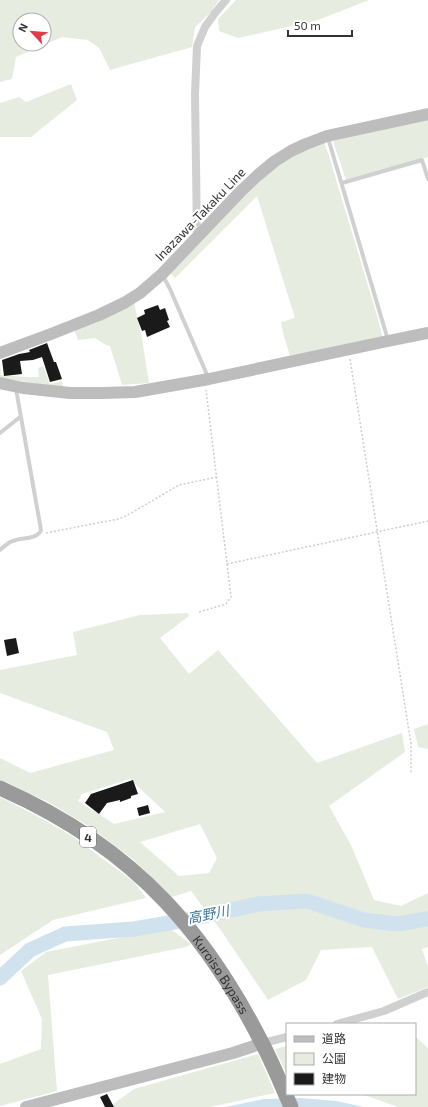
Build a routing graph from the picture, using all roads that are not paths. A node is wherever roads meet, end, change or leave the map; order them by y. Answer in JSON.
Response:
{"nodes":[{"id":1,"x":226,"y":0,"type":"edge"},
{"id":2,"x":428,"y":114,"type":"edge"},
{"id":3,"x":327,"y":136,"type":"junction"},
{"id":4,"x":428,"y":179,"type":"edge"},
{"id":5,"x":342,"y":183,"type":"junction"},
{"id":6,"x":197,"y":237,"type":"junction"},
{"id":7,"x":162,"y":274,"type":"junction"},
{"id":8,"x":428,"y":334,"type":"edge"},
{"id":9,"x":388,"y":341,"type":"junction"},
{"id":10,"x":0,"y":353,"type":"edge"},
{"id":11,"x":207,"y":379,"type":"junction"},
{"id":12,"x":0,"y":383,"type":"edge"},
{"id":13,"x":15,"y":386,"type":"junction"},
{"id":14,"x":20,"y":417,"type":"junction"},
{"id":15,"x":0,"y":433,"type":"edge"},
{"id":16,"x":0,"y":550,"type":"edge"},
{"id":17,"x":1,"y":788,"type":"edge"},
{"id":18,"x":428,"y":992,"type":"edge"},
{"id":19,"x":341,"y":1023,"type":"edge"},
{"id":20,"x":286,"y":1037,"type":"edge"},
{"id":21,"x":263,"y":1043,"type":"junction"},
{"id":22,"x":286,"y":1095,"type":"edge"},
{"id":23,"x":286,"y":1095,"type":"edge"},
{"id":24,"x":26,"y":1107,"type":"edge"},
{"id":25,"x":291,"y":1107,"type":"edge"}],
"edges":[{"from":1,"to":6,"type":"street"},
{"from":2,"to":3,"type":"street","name":"Inazawa-Takaku Line"},
{"from":3,"to":5,"type":"lane"},
{"from":3,"to":6,"type":"street","name":"Inazawa-Takaku Line"},
{"from":4,"to":5,"type":"lane"},
{"from":5,"to":9,"type":"lane"},
{"from":6,"to":7,"type":"street","name":"Inazawa-Takaku Line"},
{"from":7,"to":10,"type":"street","name":"Inazawa-Takaku Line"},
{"from":7,"to":11,"type":"lane"},
{"from":8,"to":9,"type":"street"},
{"from":9,"to":11,"type":"street"},
{"from":11,"to":13,"type":"street"},
{"from":12,"to":13,"type":"street"},
{"from":13,"to":14,"type":"lane"},
{"from":14,"to":15,"type":"lane"},
{"from":14,"to":16,"type":"lane"},
{"from":17,"to":21,"type":"highway","name":"Kuroiso Bypass","number":"4"},
{"from":18,"to":19,"type":"street"},
{"from":20,"to":21,"type":"street"},
{"from":21,"to":22,"type":"highway","name":"Kuroiso Bypass","number":"4"},
{"from":21,"to":24,"type":"street"},
{"from":23,"to":25,"type":"highway","name":"Kuroiso Bypass","number":"4"}]}
